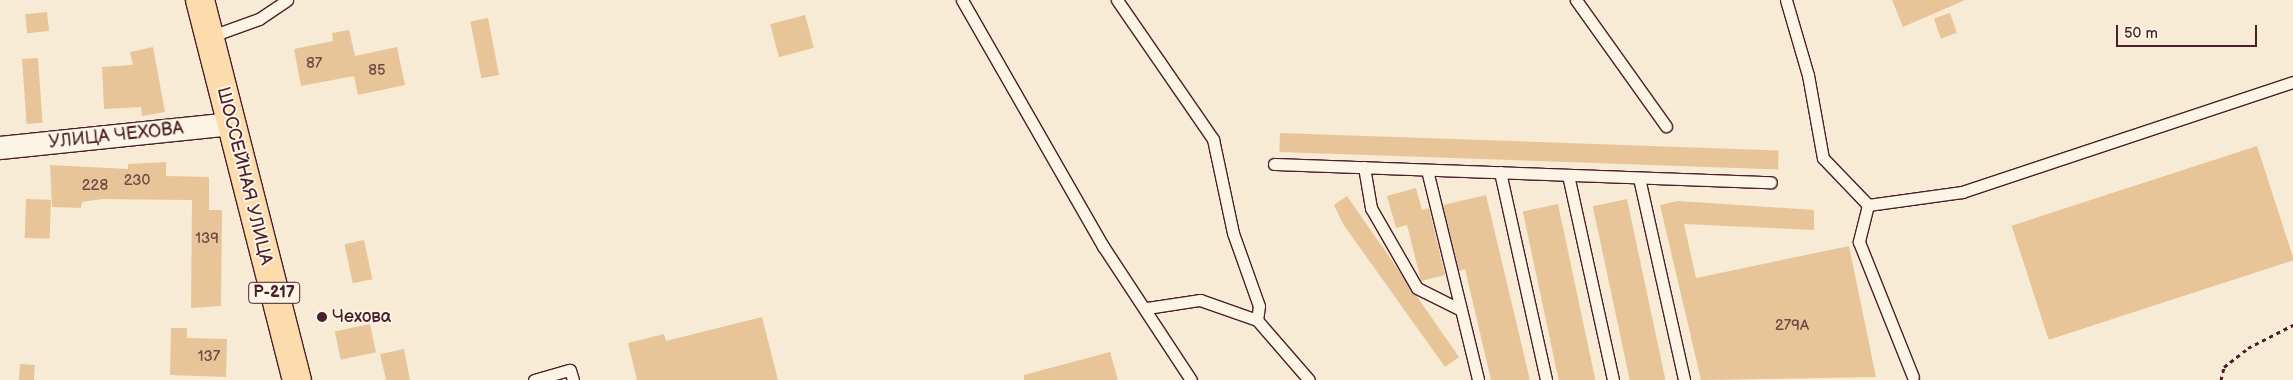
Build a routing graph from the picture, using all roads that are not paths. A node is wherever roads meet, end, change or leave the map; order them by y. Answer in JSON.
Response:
{"nodes":[{"id":1,"x":200,"y":0,"type":"edge"},
{"id":2,"x":287,"y":0,"type":"edge"},
{"id":3,"x":962,"y":0,"type":"edge"},
{"id":4,"x":1117,"y":0,"type":"edge"},
{"id":5,"x":1576,"y":0,"type":"edge"},
{"id":6,"x":1786,"y":0,"type":"edge"},
{"id":7,"x":209,"y":37,"type":"junction"},
{"id":8,"x":2293,"y":82,"type":"edge"},
{"id":9,"x":231,"y":124,"type":"junction"},
{"id":10,"x":1666,"y":126,"type":"dead end"},
{"id":11,"x":0,"y":148,"type":"edge"},
{"id":12,"x":1274,"y":164,"type":"dead end"},
{"id":13,"x":1364,"y":167,"type":"junction"},
{"id":14,"x":1427,"y":170,"type":"junction"},
{"id":15,"x":1500,"y":172,"type":"junction"},
{"id":16,"x":1568,"y":175,"type":"junction"},
{"id":17,"x":1639,"y":178,"type":"junction"},
{"id":18,"x":1771,"y":182,"type":"dead end"},
{"id":19,"x":1868,"y":205,"type":"junction"},
{"id":20,"x":1147,"y":308,"type":"junction"},
{"id":21,"x":1462,"y":310,"type":"junction"},
{"id":22,"x":1257,"y":320,"type":"junction"},
{"id":23,"x":1913,"y":378,"type":"edge"},
{"id":24,"x":297,"y":380,"type":"edge"},
{"id":25,"x":534,"y":380,"type":"edge"},
{"id":26,"x":573,"y":380,"type":"edge"},
{"id":27,"x":1191,"y":380,"type":"edge"},
{"id":28,"x":1309,"y":380,"type":"edge"},
{"id":29,"x":1478,"y":380,"type":"edge"},
{"id":30,"x":1546,"y":380,"type":"edge"},
{"id":31,"x":1613,"y":380,"type":"edge"},
{"id":32,"x":1684,"y":380,"type":"edge"},
{"id":33,"x":1900,"y":380,"type":"edge"}],
"edges":[{"from":1,"to":7,"type":"highway","name":"ШОССЕЙНАЯ УЛИЦА","number":"Р-217"},
{"from":2,"to":7,"type":"lane"},
{"from":3,"to":20,"type":"lane"},
{"from":4,"to":22,"type":"lane"},
{"from":5,"to":10,"type":"lane"},
{"from":6,"to":19,"type":"lane"},
{"from":7,"to":9,"type":"highway","name":"ШОССЕЙНАЯ УЛИЦА","number":"Р-217"},
{"from":8,"to":19,"type":"lane"},
{"from":9,"to":11,"type":"street","name":"УЛИЦА ЧЕХОВА"},
{"from":9,"to":24,"type":"highway","name":"ШОССЕЙНАЯ УЛИЦА","number":"Р-217"},
{"from":12,"to":13,"type":"lane"},
{"from":13,"to":14,"type":"lane"},
{"from":13,"to":21,"type":"lane"},
{"from":14,"to":15,"type":"lane"},
{"from":14,"to":21,"type":"lane"},
{"from":15,"to":16,"type":"lane"},
{"from":15,"to":30,"type":"lane"},
{"from":16,"to":17,"type":"lane"},
{"from":16,"to":31,"type":"lane"},
{"from":17,"to":18,"type":"lane"},
{"from":17,"to":32,"type":"lane"},
{"from":19,"to":23,"type":"lane"},
{"from":20,"to":22,"type":"lane"},
{"from":20,"to":27,"type":"lane"},
{"from":21,"to":29,"type":"lane"},
{"from":22,"to":28,"type":"lane"},
{"from":23,"to":33,"type":"lane"},
{"from":25,"to":26,"type":"lane"}]}
